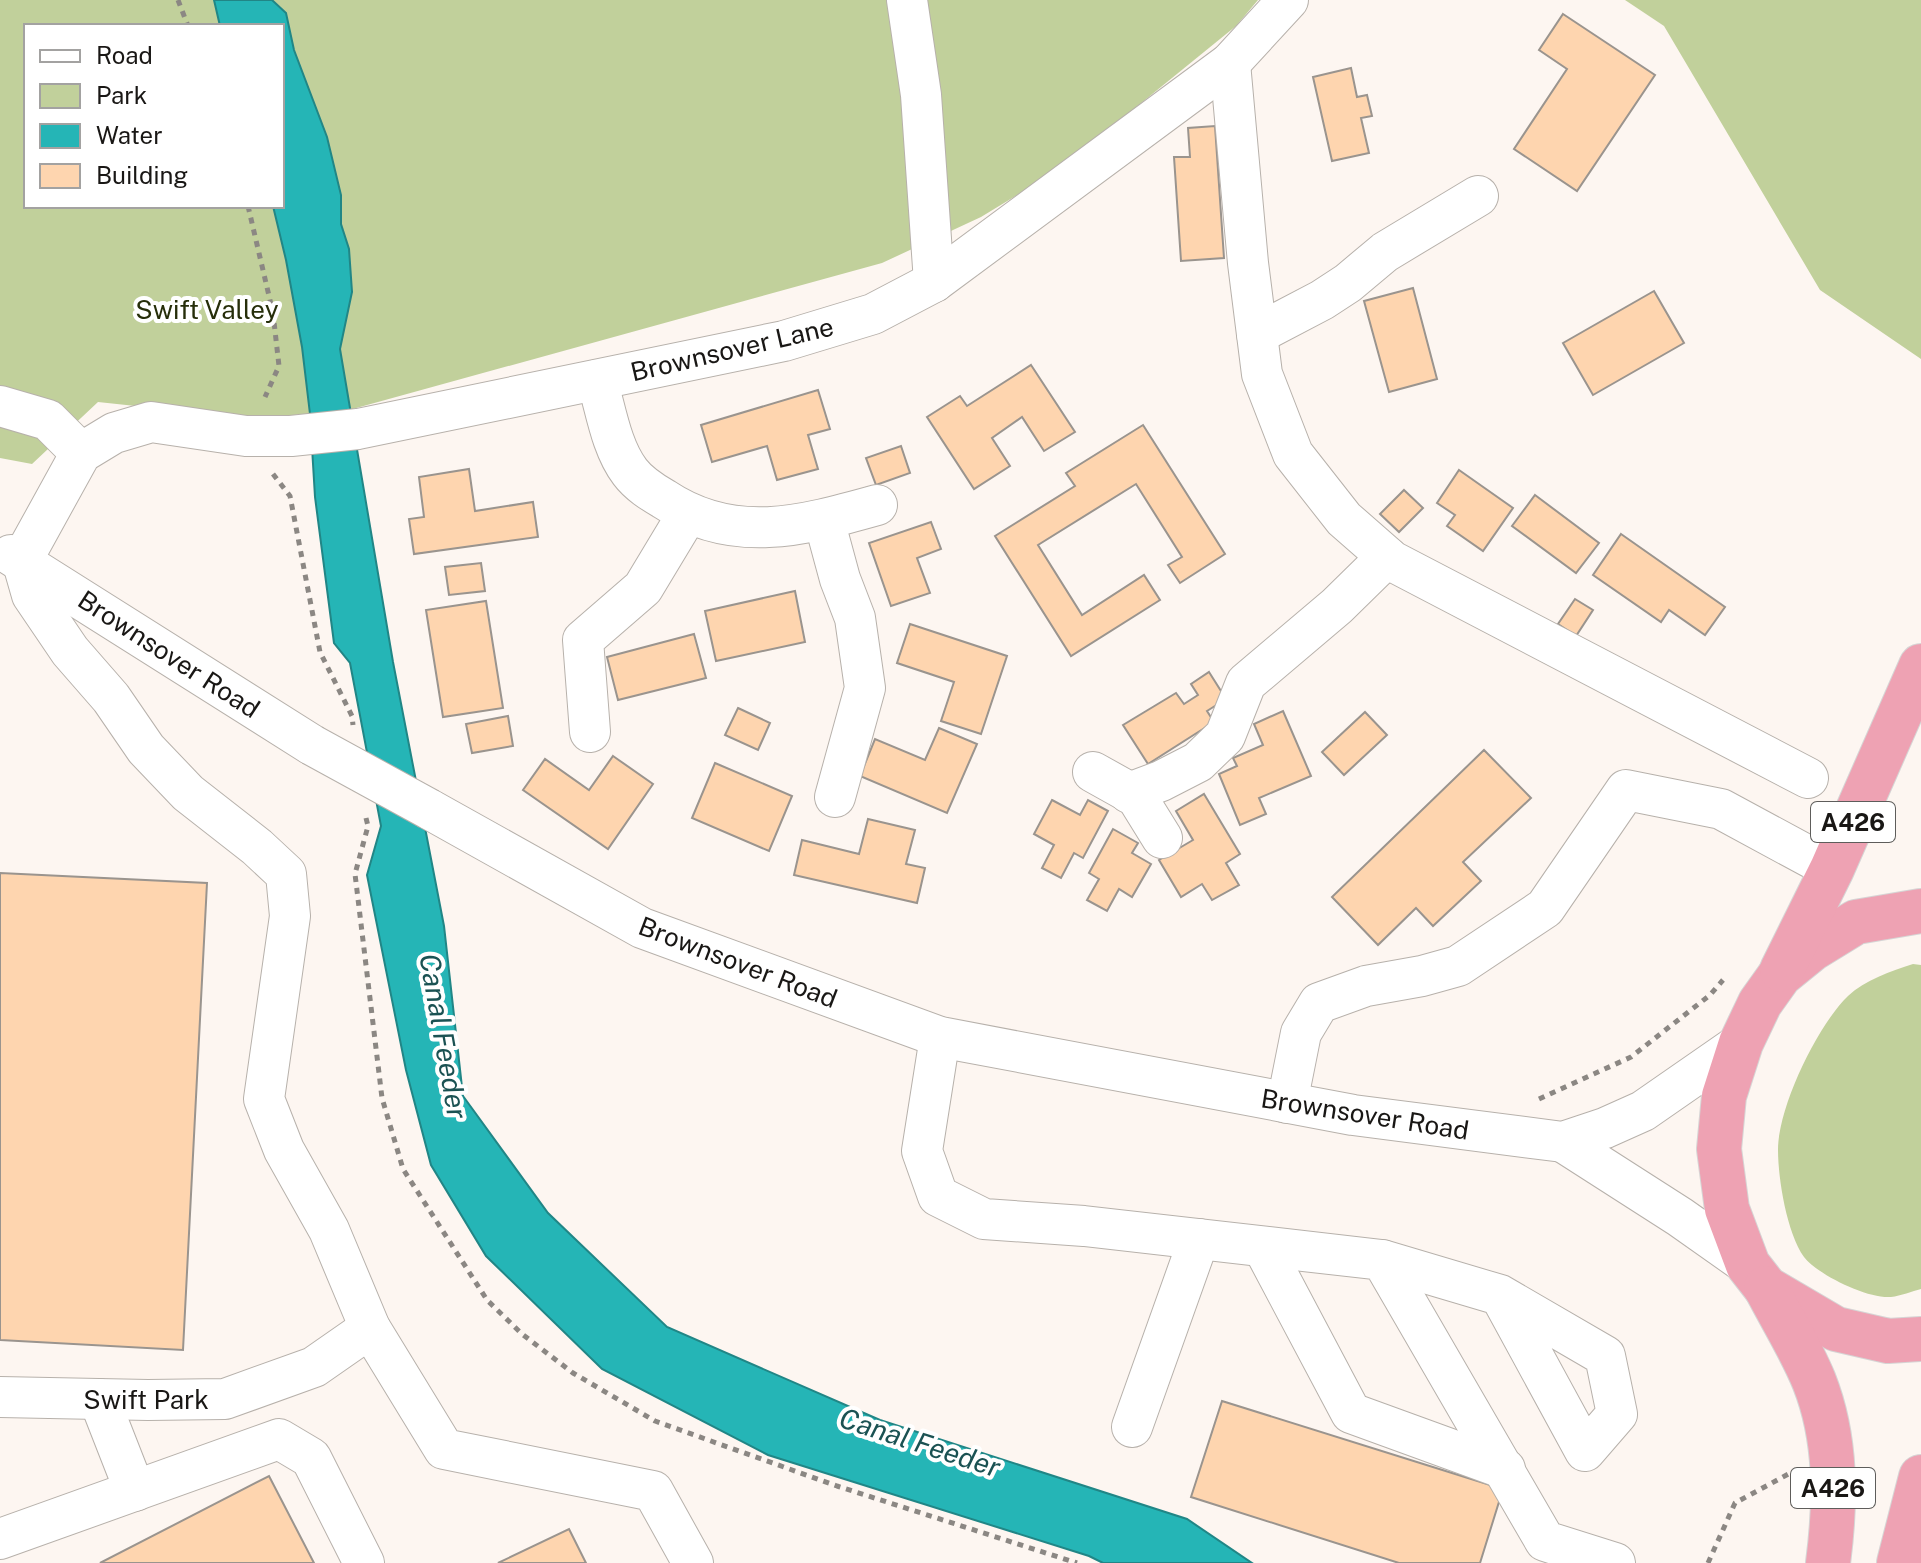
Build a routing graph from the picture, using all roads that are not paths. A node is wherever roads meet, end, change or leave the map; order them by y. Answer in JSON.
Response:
{"nodes":[{"id":1,"x":907,"y":0,"type":"edge"},
{"id":2,"x":1288,"y":0,"type":"edge"},
{"id":3,"x":1230,"y":63,"type":"junction"},
{"id":4,"x":1478,"y":196,"type":"dead end"},
{"id":5,"x":934,"y":282,"type":"junction"},
{"id":6,"x":1257,"y":334,"type":"junction"},
{"id":7,"x":597,"y":380,"type":"junction"},
{"id":8,"x":0,"y":406,"type":"edge"},
{"id":9,"x":81,"y":453,"type":"junction"},
{"id":10,"x":877,"y":505,"type":"dead end"},
{"id":11,"x":687,"y":515,"type":"junction"},
{"id":12,"x":824,"y":520,"type":"junction"},
{"id":13,"x":11,"y":554,"type":"edge"},
{"id":14,"x":1387,"y":557,"type":"junction"},
{"id":15,"x":1921,"y":666,"type":"edge"},
{"id":16,"x":590,"y":732,"type":"dead end"},
{"id":17,"x":1093,"y":772,"type":"dead end"},
{"id":18,"x":1808,"y":778,"type":"dead end"},
{"id":19,"x":1129,"y":793,"type":"junction"},
{"id":20,"x":835,"y":797,"type":"dead end"},
{"id":21,"x":1162,"y":838,"type":"dead end"},
{"id":22,"x":1832,"y":869,"type":"junction"},
{"id":23,"x":1921,"y":911,"type":"edge"},
{"id":24,"x":1780,"y":975,"type":"junction"},
{"id":25,"x":940,"y":1037,"type":"junction"},
{"id":26,"x":1741,"y":1043,"type":"junction"},
{"id":27,"x":1287,"y":1103,"type":"junction"},
{"id":28,"x":1563,"y":1142,"type":"junction"},
{"id":29,"x":1199,"y":1239,"type":"junction"},
{"id":30,"x":1263,"y":1247,"type":"junction"},
{"id":31,"x":1382,"y":1260,"type":"junction"},
{"id":32,"x":1757,"y":1276,"type":"junction"},
{"id":33,"x":1500,"y":1295,"type":"dead end"},
{"id":34,"x":370,"y":1328,"type":"junction"},
{"id":35,"x":1921,"y":1339,"type":"edge"},
{"id":36,"x":0,"y":1397,"type":"edge"},
{"id":37,"x":99,"y":1399,"type":"junction"},
{"id":38,"x":1132,"y":1427,"type":"dead end"},
{"id":39,"x":1505,"y":1469,"type":"junction"},
{"id":40,"x":1921,"y":1477,"type":"edge"},
{"id":41,"x":135,"y":1491,"type":"junction"},
{"id":42,"x":0,"y":1539,"type":"edge"},
{"id":43,"x":364,"y":1563,"type":"edge"},
{"id":44,"x":693,"y":1563,"type":"edge"},
{"id":45,"x":1615,"y":1563,"type":"edge"},
{"id":46,"x":1828,"y":1563,"type":"edge"},
{"id":47,"x":1899,"y":1563,"type":"edge"}],
"edges":[{"from":1,"to":5,"type":"street"},
{"from":2,"to":3,"type":"street","name":"Brownsover Lane"},
{"from":3,"to":5,"type":"street","name":"Brownsover Lane"},
{"from":3,"to":6,"type":"street"},
{"from":4,"to":6,"type":"street"},
{"from":5,"to":7,"type":"street","name":"Brownsover Lane"},
{"from":6,"to":14,"type":"street"},
{"from":7,"to":9,"type":"street","name":"Brownsover Lane"},
{"from":7,"to":11,"type":"street"},
{"from":8,"to":9,"type":"street"},
{"from":9,"to":13,"type":"street"},
{"from":10,"to":12,"type":"street"},
{"from":11,"to":12,"type":"street"},
{"from":11,"to":16,"type":"street"},
{"from":12,"to":20,"type":"street"},
{"from":13,"to":25,"type":"street","name":"Brownsover Road","bridge":true},
{"from":13,"to":34,"type":"street"},
{"from":14,"to":18,"type":"street"},
{"from":14,"to":19,"type":"street"},
{"from":15,"to":22,"type":"highway","number":"A426"},
{"from":17,"to":19,"type":"street"},
{"from":19,"to":21,"type":"street"},
{"from":22,"to":24,"type":"highway","number":"A426"},
{"from":22,"to":27,"type":"street"},
{"from":23,"to":24,"type":"highway"},
{"from":24,"to":26,"type":"highway"},
{"from":25,"to":27,"type":"street","name":"Brownsover Road"},
{"from":25,"to":29,"type":"street"},
{"from":26,"to":28,"type":"street","name":"Brownsover Road"},
{"from":26,"to":32,"type":"highway"},
{"from":27,"to":28,"type":"street","name":"Brownsover Road"},
{"from":28,"to":32,"type":"street","name":"Brownsover Road"},
{"from":29,"to":30,"type":"street"},
{"from":29,"to":38,"type":"street"},
{"from":30,"to":31,"type":"street"},
{"from":30,"to":39,"type":"street"},
{"from":31,"to":33,"type":"street"},
{"from":31,"to":39,"type":"street"},
{"from":32,"to":35,"type":"highway"},
{"from":32,"to":46,"type":"highway","number":"A426"},
{"from":34,"to":37,"type":"street","name":"Swift Park"},
{"from":34,"to":44,"type":"street"},
{"from":36,"to":37,"type":"street","name":"Swift Park"},
{"from":37,"to":41,"type":"street"},
{"from":39,"to":45,"type":"street"},
{"from":40,"to":47,"type":"highway","number":"A426"},
{"from":41,"to":42,"type":"street"},
{"from":41,"to":43,"type":"street"}]}
